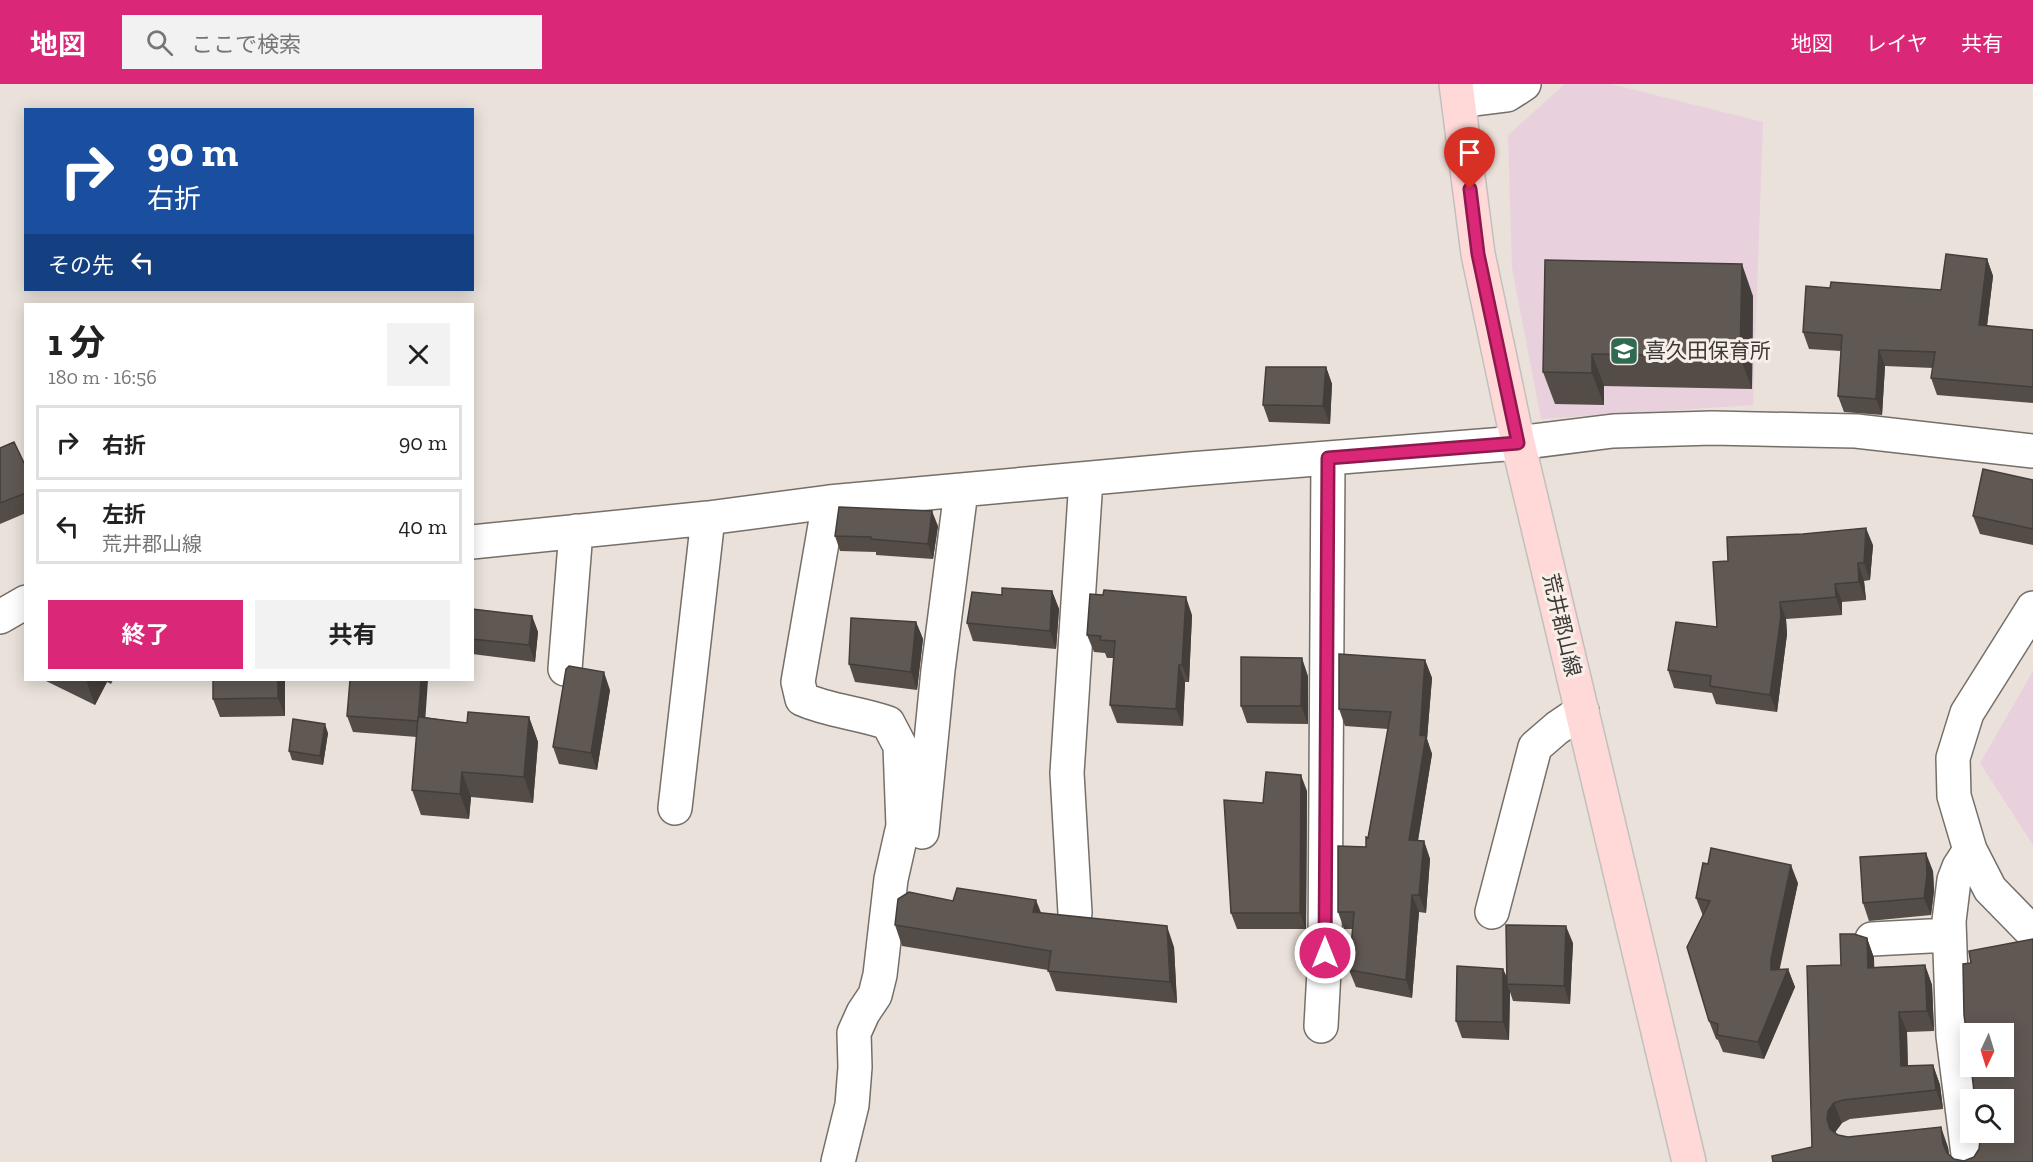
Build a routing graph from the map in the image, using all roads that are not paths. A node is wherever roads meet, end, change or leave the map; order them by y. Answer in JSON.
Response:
{"nodes":[{"id":1,"x":1524,"y":84,"type":"edge"},
{"id":2,"x":1457,"y":93,"type":"edge"},
{"id":3,"x":1518,"y":443,"type":"junction"},
{"id":4,"x":2033,"y":451,"type":"edge"},
{"id":5,"x":1328,"y":458,"type":"junction"},
{"id":6,"x":1086,"y":479,"type":"junction"},
{"id":7,"x":961,"y":491,"type":"junction"},
{"id":8,"x":829,"y":502,"type":"junction"},
{"id":9,"x":708,"y":518,"type":"junction"},
{"id":10,"x":576,"y":531,"type":"junction"},
{"id":11,"x":474,"y":542,"type":"edge"},
{"id":12,"x":24,"y":603,"type":"edge"},
{"id":13,"x":2033,"y":608,"type":"edge"},
{"id":14,"x":0,"y":616,"type":"edge"},
{"id":15,"x":565,"y":669,"type":"edge"},
{"id":16,"x":1582,"y":711,"type":"junction"},
{"id":17,"x":675,"y":808,"type":"dead end"},
{"id":18,"x":921,"y":840,"type":"dead end"},
{"id":19,"x":1970,"y":850,"type":"junction"},
{"id":20,"x":1492,"y":912,"type":"dead end"},
{"id":21,"x":1075,"y":913,"type":"dead end"},
{"id":22,"x":2033,"y":933,"type":"edge"},
{"id":23,"x":1949,"y":935,"type":"junction"},
{"id":24,"x":1872,"y":939,"type":"dead end"},
{"id":25,"x":1321,"y":1026,"type":"dead end"},
{"id":26,"x":1960,"y":1089,"type":"edge"},
{"id":27,"x":1960,"y":1127,"type":"edge"},
{"id":28,"x":1932,"y":1130,"type":"edge"},
{"id":29,"x":1967,"y":1143,"type":"edge"},
{"id":30,"x":838,"y":1162,"type":"edge"},
{"id":31,"x":1689,"y":1162,"type":"edge"},
{"id":32,"x":1969,"y":1162,"type":"edge"}],
"edges":[{"from":1,"to":2,"type":"street"},
{"from":2,"to":3,"type":"main road","name":"荒井郡山線"},
{"from":3,"to":4,"type":"street"},
{"from":3,"to":5,"type":"street"},
{"from":3,"to":16,"type":"main road","name":"荒井郡山線"},
{"from":5,"to":6,"type":"street"},
{"from":5,"to":25,"type":"street"},
{"from":6,"to":7,"type":"street"},
{"from":6,"to":21,"type":"street"},
{"from":7,"to":8,"type":"street"},
{"from":7,"to":18,"type":"street"},
{"from":8,"to":9,"type":"street"},
{"from":8,"to":30,"type":"street"},
{"from":9,"to":10,"type":"street"},
{"from":9,"to":17,"type":"street"},
{"from":10,"to":11,"type":"street"},
{"from":10,"to":15,"type":"street"},
{"from":12,"to":14,"type":"street"},
{"from":13,"to":19,"type":"street"},
{"from":16,"to":20,"type":"street"},
{"from":16,"to":31,"type":"main road","name":"荒井郡山線"},
{"from":19,"to":22,"type":"street"},
{"from":19,"to":23,"type":"street"},
{"from":23,"to":24,"type":"street"},
{"from":23,"to":26,"type":"street"},
{"from":27,"to":28,"type":"street"},
{"from":29,"to":32,"type":"street"}]}
